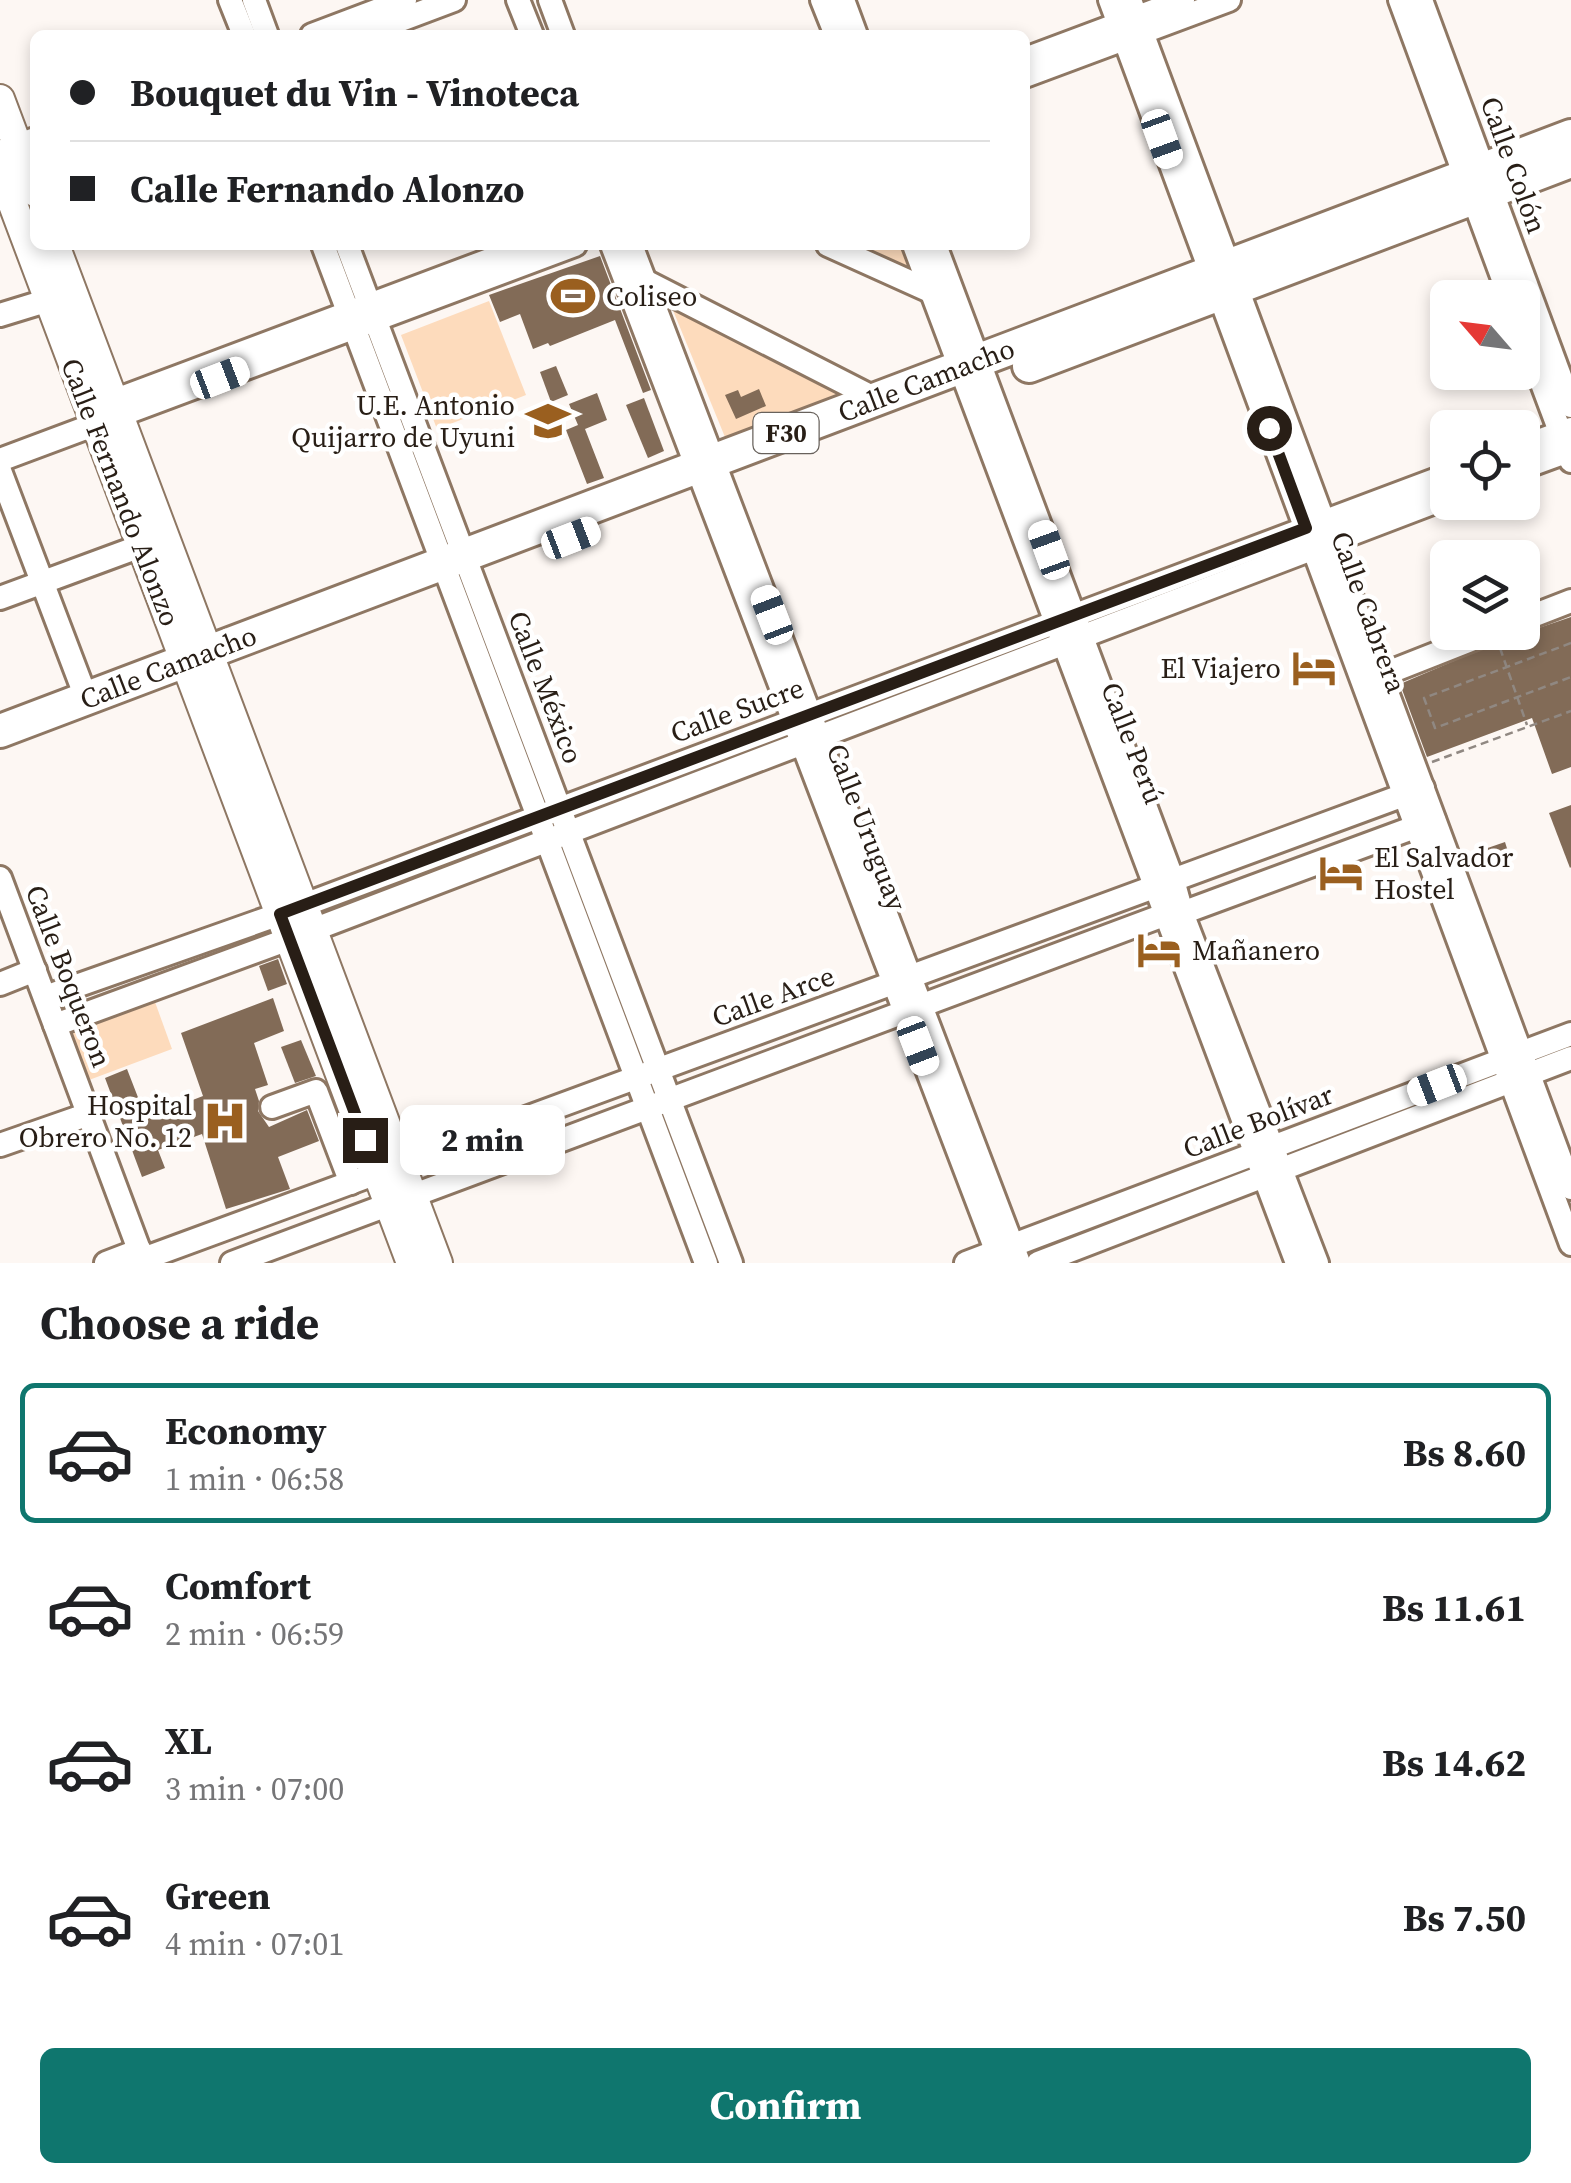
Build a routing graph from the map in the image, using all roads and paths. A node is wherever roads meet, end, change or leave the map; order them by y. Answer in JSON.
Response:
{"nodes":[{"id":1,"x":230,"y":0,"type":"edge"},
{"id":2,"x":254,"y":0,"type":"edge"},
{"id":3,"x":405,"y":0,"type":"edge"},
{"id":4,"x":454,"y":0,"type":"edge"},
{"id":5,"x":518,"y":0,"type":"edge"},
{"id":6,"x":550,"y":0,"type":"edge"},
{"id":7,"x":822,"y":0,"type":"edge"},
{"id":8,"x":843,"y":0,"type":"edge"},
{"id":9,"x":1110,"y":0,"type":"edge"},
{"id":10,"x":1182,"y":0,"type":"edge"},
{"id":11,"x":1229,"y":0,"type":"edge"},
{"id":12,"x":1400,"y":0,"type":"edge"},
{"id":13,"x":1421,"y":0,"type":"edge"},
{"id":14,"x":1131,"y":22,"type":"edge"},
{"id":15,"x":242,"y":30,"type":"edge"},
{"id":16,"x":265,"y":30,"type":"edge"},
{"id":17,"x":325,"y":30,"type":"edge"},
{"id":18,"x":374,"y":30,"type":"edge"},
{"id":19,"x":530,"y":30,"type":"edge"},
{"id":20,"x":561,"y":30,"type":"edge"},
{"id":21,"x":834,"y":30,"type":"edge"},
{"id":22,"x":854,"y":30,"type":"edge"},
{"id":23,"x":1030,"y":57,"type":"edge"},
{"id":24,"x":1030,"y":73,"type":"edge"},
{"id":25,"x":0,"y":100,"type":"edge"},
{"id":26,"x":1571,"y":136,"type":"edge"},
{"id":27,"x":14,"y":158,"type":"edge"},
{"id":28,"x":1571,"y":161,"type":"edge"},
{"id":29,"x":30,"y":184,"type":"edge"},
{"id":30,"x":1479,"y":184,"type":"junction"},
{"id":31,"x":30,"y":223,"type":"edge"},
{"id":32,"x":37,"y":250,"type":"edge"},
{"id":33,"x":56,"y":250,"type":"edge"},
{"id":34,"x":326,"y":250,"type":"edge"},
{"id":35,"x":348,"y":250,"type":"edge"},
{"id":36,"x":518,"y":250,"type":"edge"},
{"id":37,"x":560,"y":250,"type":"edge"},
{"id":38,"x":614,"y":250,"type":"edge"},
{"id":39,"x":633,"y":250,"type":"edge"},
{"id":40,"x":839,"y":250,"type":"edge"},
{"id":41,"x":916,"y":250,"type":"edge"},
{"id":42,"x":936,"y":250,"type":"edge"},
{"id":43,"x":1224,"y":280,"type":"junction"},
{"id":44,"x":1505,"y":280,"type":"edge"},
{"id":45,"x":645,"y":281,"type":"junction"},
{"id":46,"x":930,"y":291,"type":"junction"},
{"id":47,"x":49,"y":300,"type":"junction"},
{"id":48,"x":0,"y":315,"type":"edge"},
{"id":49,"x":362,"y":316,"type":"junction"},
{"id":50,"x":973,"y":375,"type":"junction"},
{"id":51,"x":1540,"y":375,"type":"edge"},
{"id":52,"x":876,"y":399,"type":"junction"},
{"id":53,"x":1571,"y":406,"type":"edge"},
{"id":54,"x":105,"y":413,"type":"junction"},
{"id":55,"x":1568,"y":445,"type":"edge"},
{"id":56,"x":1540,"y":446,"type":"edge"},
{"id":57,"x":1540,"y":459,"type":"edge"},
{"id":58,"x":0,"y":460,"type":"edge"},
{"id":59,"x":0,"y":471,"type":"edge"},
{"id":60,"x":709,"y":474,"type":"junction"},
{"id":61,"x":1430,"y":483,"type":"edge"},
{"id":62,"x":1430,"y":502,"type":"edge"},
{"id":63,"x":1319,"y":535,"type":"junction"},
{"id":64,"x":141,"y":546,"type":"junction"},
{"id":65,"x":457,"y":569,"type":"junction"},
{"id":66,"x":42,"y":581,"type":"junction"},
{"id":67,"x":0,"y":598,"type":"edge"},
{"id":68,"x":1571,"y":601,"type":"edge"},
{"id":69,"x":1540,"y":613,"type":"edge"},
{"id":70,"x":1069,"y":631,"type":"junction"},
{"id":71,"x":1571,"y":643,"type":"edge"},
{"id":72,"x":1466,"y":650,"type":"edge"},
{"id":73,"x":1499,"y":650,"type":"edge"},
{"id":74,"x":200,"y":666,"type":"junction"},
{"id":75,"x":1506,"y":667,"type":"junction"},
{"id":76,"x":1382,"y":675,"type":"junction"},
{"id":77,"x":1571,"y":678,"type":"edge"},
{"id":78,"x":1518,"y":698,"type":"junction"},
{"id":79,"x":87,"y":700,"type":"junction"},
{"id":80,"x":1571,"y":710,"type":"edge"},
{"id":81,"x":802,"y":718,"type":"junction"},
{"id":82,"x":1528,"y":726,"type":"junction"},
{"id":83,"x":0,"y":731,"type":"edge"},
{"id":84,"x":811,"y":741,"type":"junction"},
{"id":85,"x":0,"y":752,"type":"edge"},
{"id":86,"x":1414,"y":783,"type":"junction"},
{"id":87,"x":549,"y":813,"type":"junction"},
{"id":88,"x":1426,"y":824,"type":"junction"},
{"id":89,"x":558,"y":838,"type":"junction"},
{"id":90,"x":0,"y":878,"type":"edge"},
{"id":91,"x":1164,"y":884,"type":"junction"},
{"id":92,"x":1173,"y":914,"type":"junction"},
{"id":93,"x":296,"y":922,"type":"junction"},
{"id":94,"x":34,"y":970,"type":"junction"},
{"id":95,"x":902,"y":980,"type":"junction"},
{"id":96,"x":0,"y":984,"type":"edge"},
{"id":97,"x":45,"y":998,"type":"junction"},
{"id":98,"x":913,"y":1009,"type":"junction"},
{"id":99,"x":55,"y":1024,"type":"junction"},
{"id":100,"x":1571,"y":1034,"type":"edge"},
{"id":101,"x":1571,"y":1058,"type":"edge"},
{"id":102,"x":1516,"y":1067,"type":"junction"},
{"id":103,"x":647,"y":1074,"type":"junction"},
{"id":104,"x":658,"y":1104,"type":"junction"},
{"id":105,"x":272,"y":1106,"type":"dead end"},
{"id":106,"x":89,"y":1114,"type":"junction"},
{"id":107,"x":0,"y":1145,"type":"edge"},
{"id":108,"x":1269,"y":1163,"type":"junction"},
{"id":109,"x":376,"y":1173,"type":"junction"},
{"id":110,"x":1571,"y":1188,"type":"edge"},
{"id":111,"x":400,"y":1200,"type":"junction"},
{"id":112,"x":1571,"y":1244,"type":"edge"},
{"id":113,"x":1008,"y":1256,"type":"edge"},
{"id":114,"x":142,"y":1258,"type":"edge"},
{"id":115,"x":106,"y":1263,"type":"edge"},
{"id":116,"x":232,"y":1263,"type":"edge"},
{"id":117,"x":411,"y":1263,"type":"edge"},
{"id":118,"x":438,"y":1263,"type":"edge"},
{"id":119,"x":706,"y":1263,"type":"edge"},
{"id":120,"x":731,"y":1263,"type":"edge"},
{"id":121,"x":966,"y":1263,"type":"edge"},
{"id":122,"x":1038,"y":1263,"type":"edge"},
{"id":123,"x":1296,"y":1263,"type":"edge"},
{"id":124,"x":1316,"y":1263,"type":"edge"}],
"edges":[{"from":1,"to":15,"type":"street"},
{"from":2,"to":16,"type":"street"},
{"from":3,"to":17,"type":"street"},
{"from":4,"to":18,"type":"street"},
{"from":5,"to":19,"type":"street"},
{"from":6,"to":20,"type":"street"},
{"from":7,"to":21,"type":"street"},
{"from":8,"to":22,"type":"street"},
{"from":9,"to":14,"type":"street","name":"Calle Cabrera"},
{"from":10,"to":14,"type":"street"},
{"from":11,"to":14,"type":"street"},
{"from":12,"to":30,"type":"street","name":"Calle Colón"},
{"from":13,"to":30,"type":"street","name":"Calle Colón"},
{"from":14,"to":23,"type":"street"},
{"from":14,"to":24,"type":"street"},
{"from":14,"to":43,"type":"street","name":"Calle Cabrera"},
{"from":25,"to":27,"type":"main road","name":"Calle Fernando Alonzo"},
{"from":26,"to":30,"type":"highway","name":"Calle Camacho","number":"F30"},
{"from":27,"to":29,"type":"main road","name":"Calle Fernando Alonzo"},
{"from":27,"to":31,"type":"main road","name":"Calle Fernando Alonzo"},
{"from":28,"to":30,"type":"highway","name":"Calle Camacho","number":"F30"},
{"from":30,"to":43,"type":"highway","name":"Calle Camacho","number":"F30"},
{"from":30,"to":44,"type":"street","name":"Calle Colón"},
{"from":30,"to":53,"type":"street","name":"Calle Colón"},
{"from":32,"to":47,"type":"main road","name":"Calle Fernando Alonzo"},
{"from":33,"to":54,"type":"main road","name":"Calle Fernando Alonzo"},
{"from":34,"to":49,"type":"street","name":"Calle México"},
{"from":35,"to":49,"type":"street","name":"Calle México"},
{"from":36,"to":49,"type":"street"},
{"from":37,"to":49,"type":"street"},
{"from":38,"to":60,"type":"street","name":"Calle Uruguay"},
{"from":39,"to":45,"type":"street","name":"Calle Uruguay"},
{"from":40,"to":46,"type":"street"},
{"from":41,"to":46,"type":"street","name":"Calle Perú"},
{"from":42,"to":50,"type":"street","name":"Calle Perú"},
{"from":43,"to":50,"type":"highway","name":"Calle Camacho","number":"F30"},
{"from":43,"to":63,"type":"street","name":"Calle Cabrera"},
{"from":45,"to":52,"type":"street"},
{"from":45,"to":60,"type":"street","name":"Calle Uruguay"},
{"from":46,"to":50,"type":"street","name":"Calle Perú"},
{"from":47,"to":48,"type":"street"},
{"from":47,"to":54,"type":"main road","name":"Calle Fernando Alonzo"},
{"from":49,"to":54,"type":"street"},
{"from":49,"to":65,"type":"street","name":"Calle México"},
{"from":50,"to":52,"type":"highway","name":"Calle Camacho","number":"F30"},
{"from":50,"to":60,"type":"highway","name":"Calle Camacho","number":"F30"},
{"from":50,"to":70,"type":"street","name":"Calle Perú"},
{"from":51,"to":55,"type":"street"},
{"from":52,"to":60,"type":"highway","name":"Calle Camacho","number":"F30"},
{"from":54,"to":58,"type":"street"},
{"from":54,"to":64,"type":"main road","name":"Calle Fernando Alonzo"},
{"from":54,"to":74,"type":"main road","name":"Calle Fernando Alonzo"},
{"from":55,"to":56,"type":"street"},
{"from":55,"to":57,"type":"street"},
{"from":59,"to":66,"type":"street"},
{"from":60,"to":65,"type":"highway","name":"Calle Camacho","number":"F30"},
{"from":60,"to":81,"type":"street","name":"Calle Uruguay"},
{"from":61,"to":63,"type":"street","name":"Calle Sucre"},
{"from":62,"to":63,"type":"street","name":"Calle Sucre"},
{"from":63,"to":70,"type":"street","name":"Calle Sucre"},
{"from":63,"to":76,"type":"street","name":"Calle Cabrera"},
{"from":63,"to":86,"type":"street","name":"Calle Cabrera"},
{"from":64,"to":66,"type":"street"},
{"from":64,"to":74,"type":"main road","name":"Calle Fernando Alonzo"},
{"from":65,"to":74,"type":"highway","name":"Calle Camacho","number":"F30"},
{"from":65,"to":87,"type":"street","name":"Calle México"},
{"from":66,"to":67,"type":"street"},
{"from":66,"to":79,"type":"street"},
{"from":68,"to":69,"type":"street"},
{"from":70,"to":81,"type":"street","name":"Calle Sucre"},
{"from":70,"to":84,"type":"street","name":"Calle Sucre"},
{"from":70,"to":91,"type":"street","name":"Calle Perú"},
{"from":71,"to":75,"type":"path"},
{"from":72,"to":76,"type":"street"},
{"from":73,"to":75,"type":"path"},
{"from":74,"to":79,"type":"highway","name":"Calle Camacho","number":"F30"},
{"from":74,"to":85,"type":"highway","name":"Calle Camacho","number":"F30"},
{"from":74,"to":93,"type":"main road","name":"Calle Fernando Alonzo"},
{"from":75,"to":78,"type":"path"},
{"from":75,"to":78,"type":"path"},
{"from":76,"to":86,"type":"street","name":"Calle Cabrera"},
{"from":77,"to":78,"type":"path"},
{"from":78,"to":82,"type":"path"},
{"from":79,"to":83,"type":"highway","name":"Calle Camacho","number":"F30"},
{"from":80,"to":82,"type":"path"},
{"from":81,"to":84,"type":"street","name":"Calle Uruguay"},
{"from":81,"to":87,"type":"street","name":"Calle Sucre"},
{"from":82,"to":86,"type":"path"},
{"from":84,"to":89,"type":"street","name":"Calle Sucre"},
{"from":84,"to":95,"type":"street","name":"Calle Uruguay"},
{"from":86,"to":88,"type":"street","name":"Calle Cabrera"},
{"from":86,"to":91,"type":"street","name":"Calle Arce"},
{"from":87,"to":89,"type":"street","name":"Calle México"},
{"from":87,"to":93,"type":"street","name":"Calle Sucre"},
{"from":88,"to":92,"type":"street"},
{"from":88,"to":102,"type":"street","name":"Calle Cabrera"},
{"from":89,"to":93,"type":"street","name":"Calle Sucre"},
{"from":89,"to":103,"type":"street","name":"Calle México"},
{"from":90,"to":94,"type":"street","name":"Calle Boqueron"},
{"from":91,"to":92,"type":"street","name":"Calle Perú"},
{"from":91,"to":95,"type":"street","name":"Calle Arce"},
{"from":92,"to":98,"type":"street"},
{"from":92,"to":108,"type":"street","name":"Calle Perú"},
{"from":93,"to":97,"type":"street","name":"Calle Sucre"},
{"from":93,"to":99,"type":"street","name":"Calle Sucre"},
{"from":93,"to":109,"type":"main road","name":"Calle Fernando Alonzo"},
{"from":94,"to":96,"type":"street"},
{"from":94,"to":97,"type":"street","name":"Calle Boqueron"},
{"from":95,"to":98,"type":"street","name":"Calle Uruguay"},
{"from":95,"to":103,"type":"street","name":"Calle Arce"},
{"from":97,"to":99,"type":"street","name":"Calle Boqueron"},
{"from":98,"to":104,"type":"street"},
{"from":98,"to":113,"type":"street","name":"Calle Uruguay"},
{"from":99,"to":106,"type":"street","name":"Calle Boqueron"},
{"from":100,"to":102,"type":"street","name":"Calle Bolívar"},
{"from":101,"to":102,"type":"street","name":"Calle Bolívar"},
{"from":102,"to":108,"type":"street","name":"Calle Bolívar"},
{"from":102,"to":110,"type":"street","name":"Calle Cabrera"},
{"from":102,"to":112,"type":"street","name":"Calle Cabrera"},
{"from":103,"to":104,"type":"street","name":"Calle México"},
{"from":103,"to":109,"type":"street","name":"Calle Arce"},
{"from":104,"to":111,"type":"street"},
{"from":104,"to":119,"type":"street","name":"Calle México"},
{"from":104,"to":120,"type":"street","name":"Calle México"},
{"from":105,"to":109,"type":"street"},
{"from":106,"to":107,"type":"street"},
{"from":106,"to":114,"type":"street","name":"Calle Boqueron"},
{"from":108,"to":113,"type":"street","name":"Calle Bolívar"},
{"from":108,"to":122,"type":"street","name":"Calle Bolívar"},
{"from":108,"to":123,"type":"street","name":"Calle Perú"},
{"from":108,"to":124,"type":"street","name":"Calle Perú"},
{"from":109,"to":111,"type":"main road","name":"Calle Fernando Alonzo"},
{"from":109,"to":114,"type":"street","name":"Calle Arce"},
{"from":111,"to":116,"type":"street"},
{"from":111,"to":117,"type":"main road","name":"Calle Fernando Alonzo"},
{"from":111,"to":118,"type":"main road","name":"Calle Fernando Alonzo"},
{"from":113,"to":121,"type":"street","name":"Calle Bolívar"},
{"from":114,"to":115,"type":"street","name":"Calle Arce"}]}
